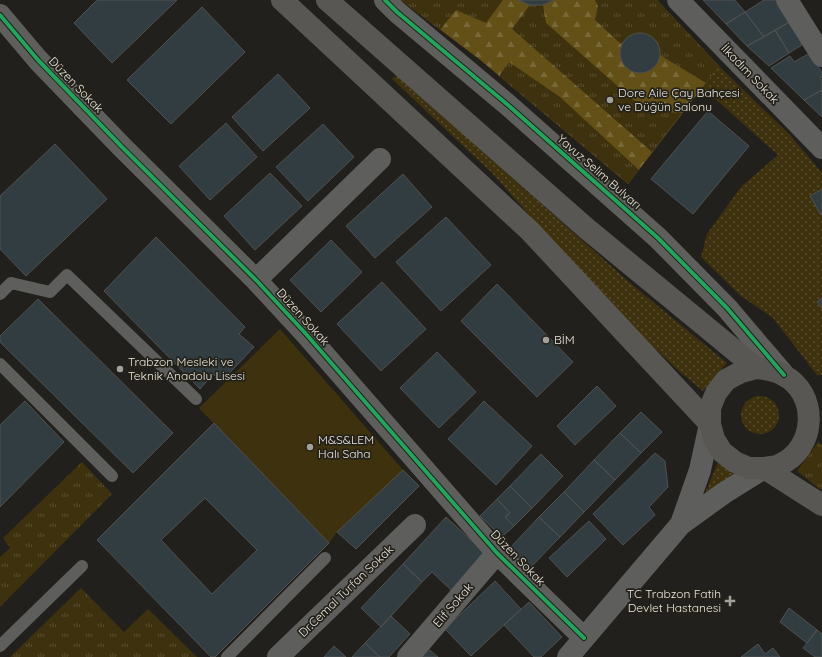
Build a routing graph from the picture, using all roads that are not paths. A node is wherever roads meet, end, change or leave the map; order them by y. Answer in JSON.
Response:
{"nodes":[{"id":1,"x":282,"y":0,"type":"edge"},
{"id":2,"x":327,"y":0,"type":"edge"},
{"id":3,"x":385,"y":0,"type":"edge"},
{"id":4,"x":678,"y":0,"type":"edge"},
{"id":5,"x":787,"y":0,"type":"edge"},
{"id":6,"x":0,"y":15,"type":"edge"},
{"id":7,"x":819,"y":44,"type":"edge"},
{"id":8,"x":822,"y":148,"type":"edge"},
{"id":9,"x":380,"y":159,"type":"dead end"},
{"id":10,"x":256,"y":280,"type":"junction"},
{"id":11,"x":0,"y":294,"type":"edge"},
{"id":12,"x":0,"y":364,"type":"edge"},
{"id":13,"x":756,"y":368,"type":"junction"},
{"id":14,"x":784,"y":375,"type":"junction"},
{"id":15,"x":196,"y":399,"type":"dead end"},
{"id":16,"x":815,"y":414,"type":"edge"},
{"id":17,"x":710,"y":424,"type":"junction"},
{"id":18,"x":764,"y":468,"type":"junction"},
{"id":19,"x":112,"y":476,"type":"dead end"},
{"id":20,"x":822,"y":506,"type":"edge"},
{"id":21,"x":681,"y":524,"type":"junction"},
{"id":22,"x":415,"y":525,"type":"dead end"},
{"id":23,"x":497,"y":553,"type":"junction"},
{"id":24,"x":325,"y":558,"type":"dead end"},
{"id":25,"x":82,"y":566,"type":"dead end"},
{"id":26,"x":584,"y":638,"type":"junction"},
{"id":27,"x":0,"y":646,"type":"edge"},
{"id":28,"x":228,"y":657,"type":"edge"},
{"id":29,"x":278,"y":657,"type":"edge"},
{"id":30,"x":408,"y":657,"type":"edge"},
{"id":31,"x":568,"y":657,"type":"edge"}],
"edges":[{"from":1,"to":17,"type":"main road","name":"Yavuz Selim Bulvarı"},
{"from":2,"to":13,"type":"main road","name":"Yavuz Selim Bulvarı"},
{"from":3,"to":14,"type":"street","name":"Yavuz Selim Bulvarı"},
{"from":4,"to":8,"type":"street","name":"İlkadım Sokak"},
{"from":5,"to":7,"type":"street"},
{"from":6,"to":10,"type":"street","name":"Düzen Sokak"},
{"from":9,"to":10,"type":"street"},
{"from":10,"to":23,"type":"street","name":"Düzen Sokak"},
{"from":11,"to":15,"type":"lane"},
{"from":12,"to":19,"type":"lane"},
{"from":13,"to":14,"type":"main road","name":"Yavuz Selim Bulvarı"},
{"from":13,"to":17,"type":"main road","name":"Yavuz Selim Bulvarı"},
{"from":14,"to":16,"type":"main road","name":"Yavuz Selim Bulvarı"},
{"from":16,"to":18,"type":"main road","name":"Yavuz Selim Bulvarı"},
{"from":17,"to":18,"type":"main road","name":"Yavuz Selim Bulvarı"},
{"from":17,"to":21,"type":"street"},
{"from":18,"to":20,"type":"main road","name":"Yavuz Selim Bulvarı"},
{"from":18,"to":21,"type":"street"},
{"from":21,"to":26,"type":"street"},
{"from":22,"to":29,"type":"street","name":"Dr.Cemal Turfan Sokak"},
{"from":23,"to":26,"type":"street","name":"Düzen Sokak"},
{"from":23,"to":30,"type":"street","name":"Elif Sokak"},
{"from":24,"to":28,"type":"lane"},
{"from":25,"to":27,"type":"lane"},
{"from":26,"to":31,"type":"street"}]}
